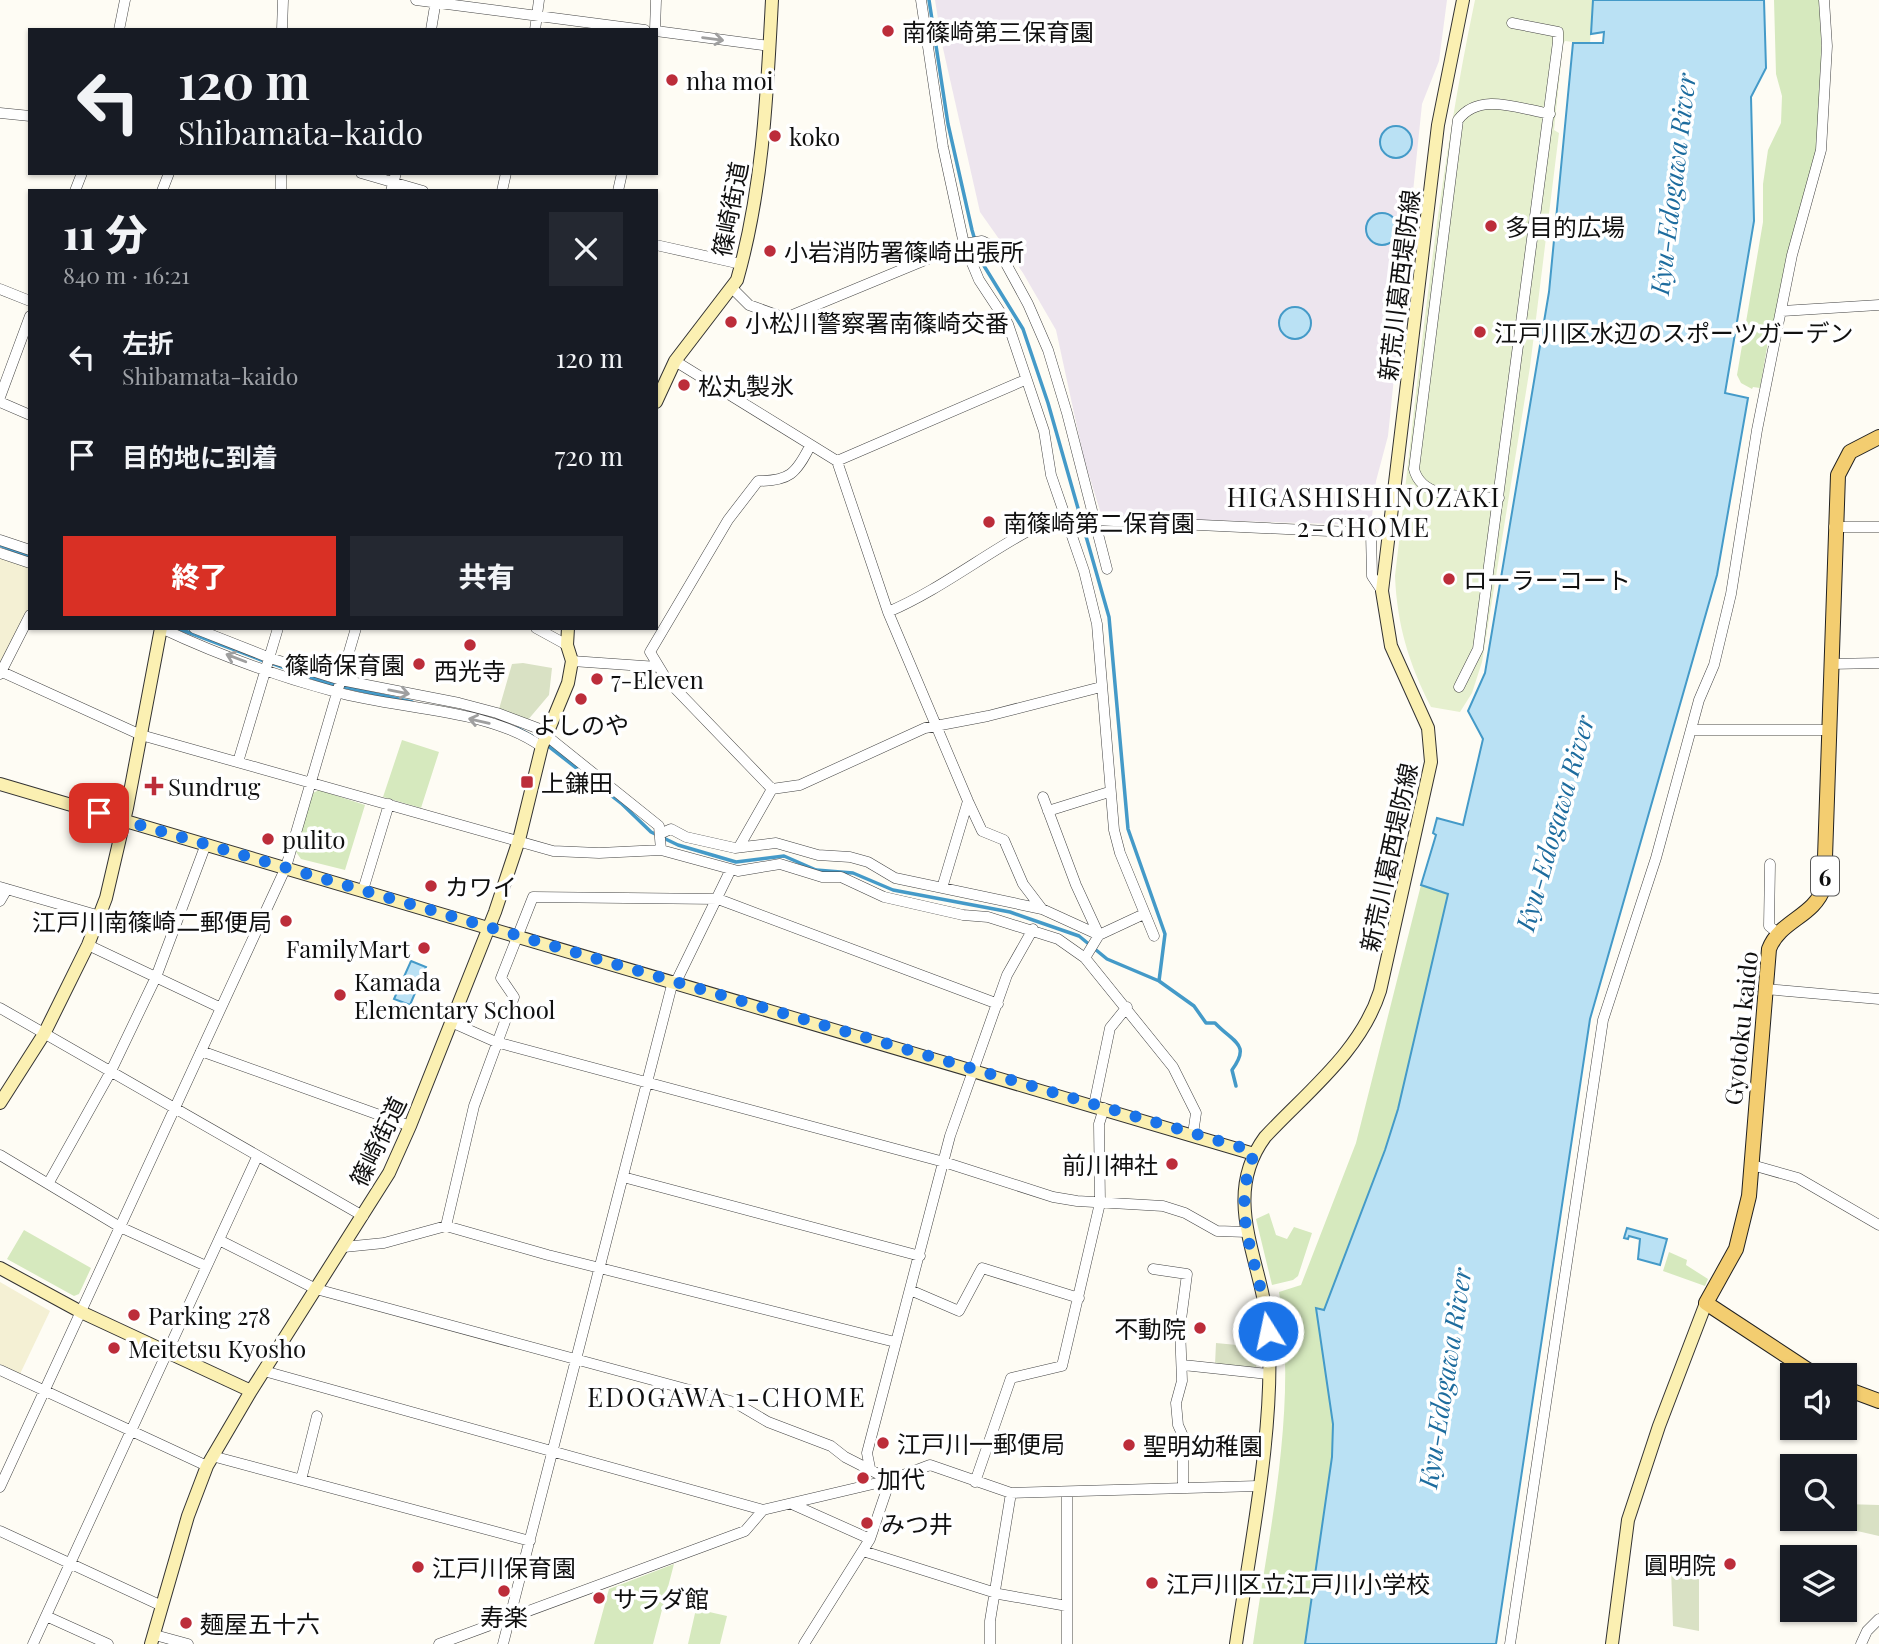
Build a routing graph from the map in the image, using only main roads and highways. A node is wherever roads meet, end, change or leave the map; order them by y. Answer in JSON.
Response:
{"nodes":[{"id":1,"x":772,"y":0,"type":"edge"},
{"id":2,"x":1463,"y":0,"type":"edge"},
{"id":3,"x":658,"y":398,"type":"edge"},
{"id":4,"x":1879,"y":437,"type":"edge"},
{"id":5,"x":161,"y":630,"type":"edge"},
{"id":6,"x":568,"y":630,"type":"edge"},
{"id":7,"x":0,"y":784,"type":"edge"},
{"id":8,"x":125,"y":821,"type":"junction"},
{"id":9,"x":489,"y":927,"type":"junction"},
{"id":10,"x":0,"y":1103,"type":"edge"},
{"id":11,"x":1254,"y":1154,"type":"junction"},
{"id":12,"x":0,"y":1268,"type":"edge"},
{"id":13,"x":1706,"y":1303,"type":"junction"},
{"id":14,"x":1797,"y":1363,"type":"edge"},
{"id":15,"x":250,"y":1391,"type":"junction"},
{"id":16,"x":1857,"y":1393,"type":"edge"},
{"id":17,"x":1879,"y":1401,"type":"edge"},
{"id":18,"x":153,"y":1640,"type":"edge"},
{"id":19,"x":1236,"y":1644,"type":"edge"},
{"id":20,"x":1612,"y":1644,"type":"edge"}],
"edges":[{"from":1,"to":3,"type":"main road","name":"篠崎街道"},
{"from":2,"to":11,"type":"main road","name":"新荒川葛西堤防線"},
{"from":4,"to":13,"type":"main road","name":"Gyotoku kaido","number":"6"},
{"from":5,"to":8,"type":"main road"},
{"from":6,"to":9,"type":"main road","name":"篠崎街道"},
{"from":7,"to":8,"type":"main road"},
{"from":8,"to":9,"type":"main road"},
{"from":8,"to":10,"type":"main road"},
{"from":9,"to":11,"type":"main road"},
{"from":9,"to":15,"type":"main road","name":"篠崎街道"},
{"from":11,"to":19,"type":"main road","name":"新荒川葛西堤防線"},
{"from":12,"to":15,"type":"main road"},
{"from":13,"to":14,"type":"main road"},
{"from":13,"to":20,"type":"main road","name":"Gyotoku kaido"},
{"from":15,"to":18,"type":"main road","name":"篠崎街道"},
{"from":16,"to":17,"type":"main road"}]}
